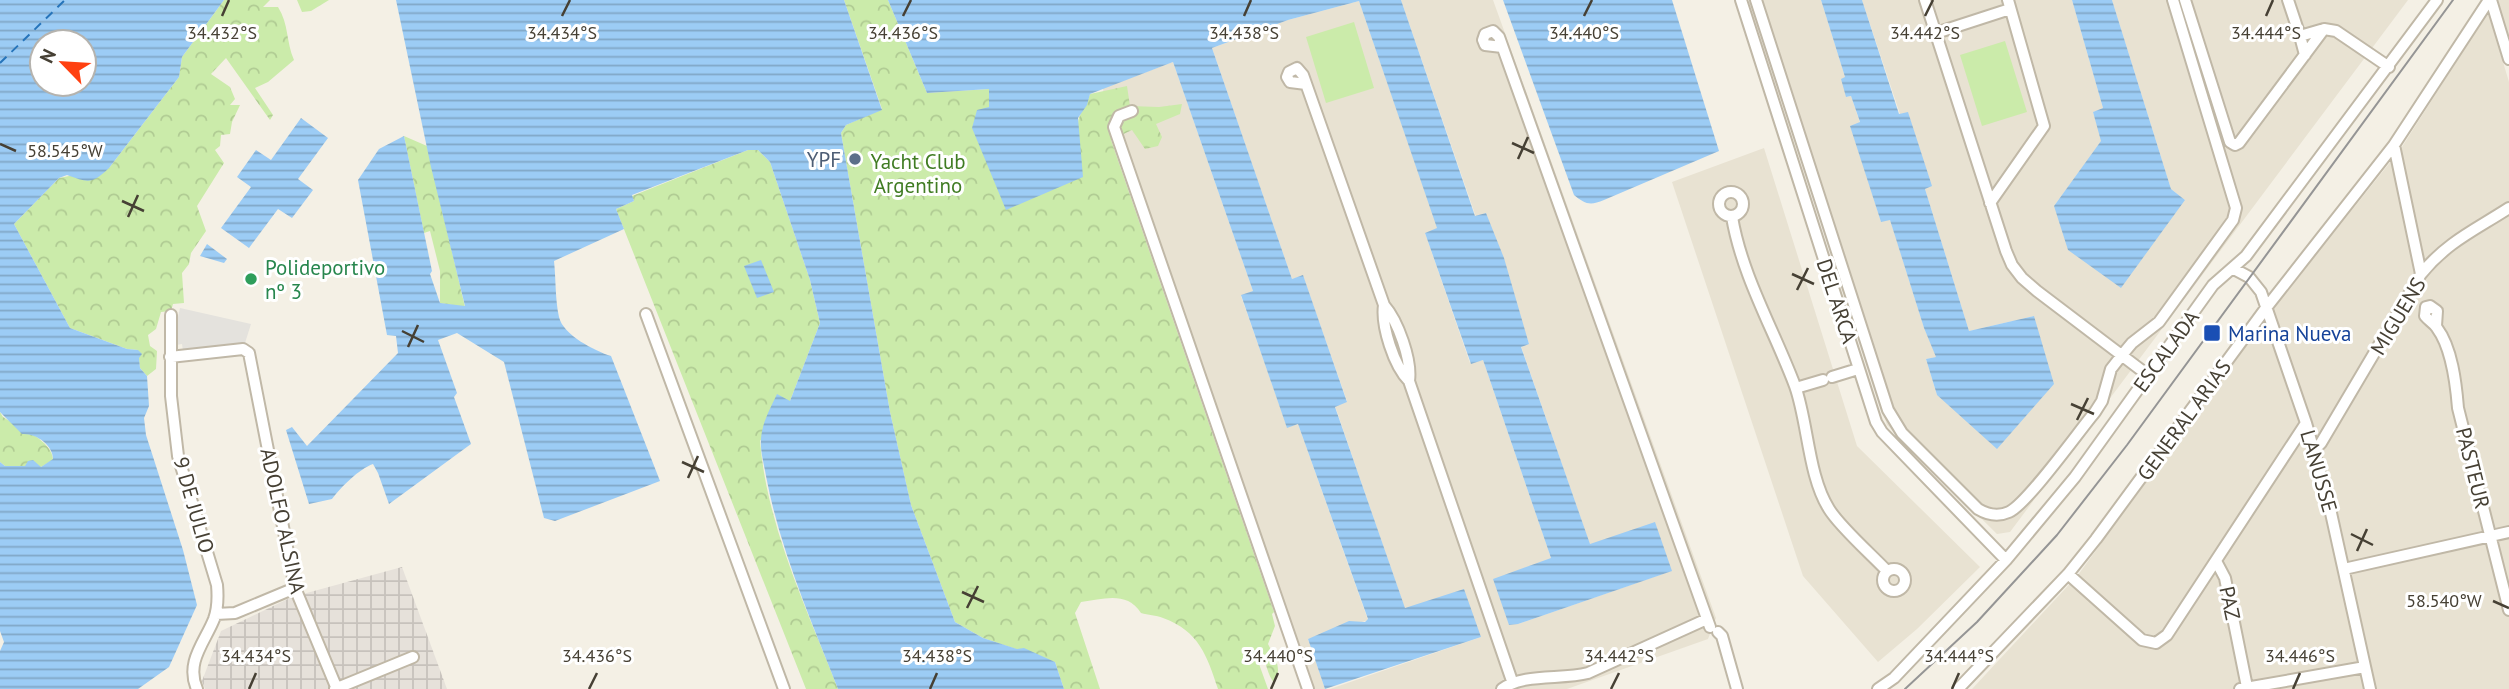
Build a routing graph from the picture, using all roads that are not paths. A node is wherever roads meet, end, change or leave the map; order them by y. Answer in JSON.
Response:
{"nodes":[{"id":1,"x":1741,"y":0,"type":"edge"},
{"id":2,"x":1756,"y":0,"type":"edge"},
{"id":3,"x":1925,"y":0,"type":"edge"},
{"id":4,"x":2173,"y":0,"type":"edge"},
{"id":5,"x":2186,"y":0,"type":"edge"},
{"id":6,"x":2288,"y":0,"type":"edge"},
{"id":7,"x":2437,"y":0,"type":"edge"},
{"id":8,"x":2490,"y":0,"type":"edge"},
{"id":9,"x":2009,"y":4,"type":"edge"},
{"id":10,"x":2324,"y":29,"type":"junction"},
{"id":11,"x":1936,"y":33,"type":"junction"},
{"id":12,"x":2300,"y":36,"type":"junction"},
{"id":13,"x":1502,"y":47,"type":"dead end"},
{"id":14,"x":2305,"y":55,"type":"junction"},
{"id":15,"x":2509,"y":59,"type":"edge"},
{"id":16,"x":2389,"y":67,"type":"junction"},
{"id":17,"x":1306,"y":84,"type":"dead end"},
{"id":18,"x":1132,"y":111,"type":"dead end"},
{"id":19,"x":2394,"y":145,"type":"junction"},
{"id":20,"x":1990,"y":202,"type":"junction"},
{"id":21,"x":2509,"y":208,"type":"edge"},
{"id":22,"x":1732,"y":217,"type":"dead end"},
{"id":23,"x":2234,"y":269,"type":"junction"},
{"id":24,"x":2421,"y":274,"type":"junction"},
{"id":25,"x":2266,"y":307,"type":"junction"},
{"id":26,"x":646,"y":314,"type":"dead end"},
{"id":27,"x":172,"y":315,"type":"dead end"},
{"id":28,"x":2436,"y":326,"type":"dead end"},
{"id":29,"x":2122,"y":355,"type":"junction"},
{"id":30,"x":170,"y":357,"type":"junction"},
{"id":31,"x":1858,"y":369,"type":"junction"},
{"id":32,"x":2149,"y":376,"type":"junction"},
{"id":33,"x":1796,"y":388,"type":"junction"},
{"id":34,"x":2306,"y":423,"type":"junction"},
{"id":35,"x":2314,"y":450,"type":"junction"},
{"id":36,"x":2509,"y":532,"type":"edge"},
{"id":37,"x":2490,"y":536,"type":"junction"},
{"id":38,"x":2006,"y":560,"type":"junction"},
{"id":39,"x":2216,"y":561,"type":"junction"},
{"id":40,"x":2344,"y":569,"type":"junction"},
{"id":41,"x":1887,"y":571,"type":"dead end"},
{"id":42,"x":2068,"y":574,"type":"junction"},
{"id":43,"x":295,"y":588,"type":"junction"},
{"id":44,"x":2509,"y":610,"type":"edge"},
{"id":45,"x":216,"y":614,"type":"junction"},
{"id":46,"x":1712,"y":626,"type":"junction"},
{"id":47,"x":413,"y":657,"type":"dead end"},
{"id":48,"x":2365,"y":667,"type":"junction"},
{"id":49,"x":1513,"y":681,"type":"junction"},
{"id":50,"x":1895,"y":684,"type":"edge"},
{"id":51,"x":2244,"y":688,"type":"edge"},
{"id":52,"x":197,"y":689,"type":"edge"},
{"id":53,"x":336,"y":689,"type":"edge"},
{"id":54,"x":783,"y":689,"type":"edge"},
{"id":55,"x":1308,"y":689,"type":"edge"},
{"id":56,"x":1502,"y":689,"type":"edge"},
{"id":57,"x":1737,"y":689,"type":"edge"},
{"id":58,"x":1878,"y":689,"type":"edge"},
{"id":59,"x":1958,"y":689,"type":"edge"},
{"id":60,"x":2370,"y":689,"type":"edge"}],
"edges":[{"from":1,"to":31,"type":"street","name":"DEL ARCA"},
{"from":2,"to":29,"type":"street"},
{"from":3,"to":11,"type":"street"},
{"from":4,"to":29,"type":"street"},
{"from":5,"to":14,"type":"street"},
{"from":6,"to":12,"type":"street"},
{"from":7,"to":16,"type":"street","name":"ESCALADA"},
{"from":8,"to":15,"type":"street"},
{"from":8,"to":19,"type":"street","name":"GENERAL ARIAS"},
{"from":9,"to":11,"type":"street"},
{"from":9,"to":20,"type":"street"},
{"from":10,"to":12,"type":"street"},
{"from":10,"to":14,"type":"street"},
{"from":10,"to":16,"type":"street"},
{"from":11,"to":20,"type":"street"},
{"from":12,"to":14,"type":"street"},
{"from":13,"to":46,"type":"street"},
{"from":16,"to":23,"type":"street","name":"ESCALADA"},
{"from":17,"to":49,"type":"street"},
{"from":18,"to":55,"type":"street"},
{"from":19,"to":24,"type":"street"},
{"from":19,"to":25,"type":"street","name":"GENERAL ARIAS"},
{"from":20,"to":29,"type":"street"},
{"from":21,"to":24,"type":"street","name":"MIGUENS"},
{"from":22,"to":33,"type":"street"},
{"from":23,"to":25,"type":"street","name":"LANUSSE"},
{"from":23,"to":32,"type":"street","name":"ESCALADA"},
{"from":24,"to":35,"type":"street","name":"MIGUENS"},
{"from":25,"to":34,"type":"street","name":"LANUSSE"},
{"from":25,"to":42,"type":"street","name":"GENERAL ARIAS"},
{"from":26,"to":54,"type":"street"},
{"from":27,"to":30,"type":"street","name":"9 DE JULIO"},
{"from":28,"to":37,"type":"street","name":"PASTEUR"},
{"from":29,"to":32,"type":"street"},
{"from":30,"to":43,"type":"street","name":"ADOLFO ALSINA"},
{"from":30,"to":45,"type":"street","name":"9 DE JULIO"},
{"from":31,"to":33,"type":"street"},
{"from":31,"to":38,"type":"street","name":"DEL ARCA"},
{"from":32,"to":38,"type":"street","name":"ESCALADA"},
{"from":33,"to":41,"type":"street"},
{"from":34,"to":35,"type":"street","name":"LANUSSE"},
{"from":34,"to":39,"type":"street"},
{"from":35,"to":40,"type":"street","name":"LANUSSE"},
{"from":36,"to":37,"type":"street"},
{"from":37,"to":40,"type":"street"},
{"from":37,"to":44,"type":"street","name":"PASTEUR"},
{"from":38,"to":50,"type":"street","name":"ESCALADA"},
{"from":39,"to":42,"type":"street"},
{"from":39,"to":51,"type":"street","name":"PAZ"},
{"from":40,"to":48,"type":"street","name":"LANUSSE"},
{"from":42,"to":59,"type":"street","name":"GENERAL ARIAS"},
{"from":43,"to":45,"type":"street"},
{"from":43,"to":53,"type":"street","name":"ADOLFO ALSINA"},
{"from":45,"to":52,"type":"street","name":"9 DE JULIO"},
{"from":46,"to":49,"type":"street"},
{"from":46,"to":57,"type":"street"},
{"from":47,"to":53,"type":"street"},
{"from":48,"to":51,"type":"street"},
{"from":48,"to":60,"type":"street","name":"LANUSSE"},
{"from":49,"to":56,"type":"street"},
{"from":50,"to":58,"type":"street","name":"ESCALADA"}]}
